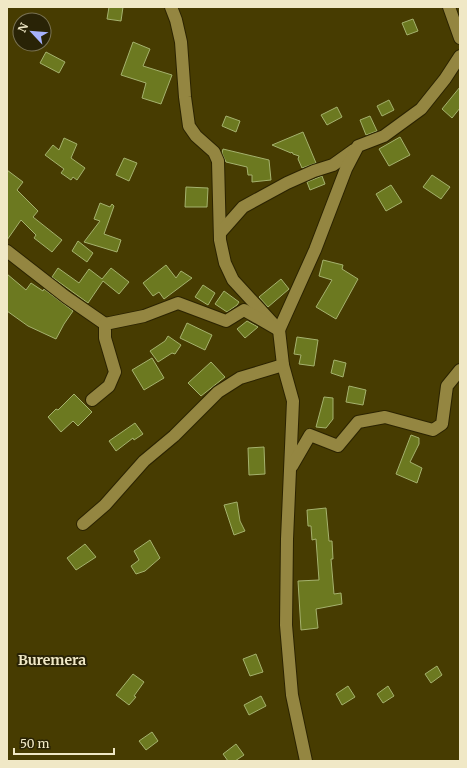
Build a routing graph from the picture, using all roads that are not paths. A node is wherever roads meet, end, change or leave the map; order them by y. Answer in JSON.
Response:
{"nodes":[{"id":1,"x":171,"y":7,"type":"edge"},
{"id":2,"x":449,"y":7,"type":"edge"},
{"id":3,"x":460,"y":38,"type":"edge"},
{"id":4,"x":460,"y":56,"type":"edge"},
{"id":5,"x":358,"y":146,"type":"junction"},
{"id":6,"x":220,"y":233,"type":"junction"},
{"id":7,"x":7,"y":251,"type":"edge"},
{"id":8,"x":105,"y":324,"type":"junction"},
{"id":9,"x":279,"y":330,"type":"junction"},
{"id":10,"x":283,"y":365,"type":"junction"},
{"id":11,"x":460,"y":370,"type":"edge"},
{"id":12,"x":92,"y":400,"type":"dead end"},
{"id":13,"x":291,"y":467,"type":"junction"},
{"id":14,"x":83,"y":524,"type":"dead end"},
{"id":15,"x":306,"y":761,"type":"edge"}],
"edges":[{"from":1,"to":6,"type":"street"},
{"from":2,"to":3,"type":"street"},
{"from":4,"to":5,"type":"street"},
{"from":5,"to":6,"type":"street"},
{"from":5,"to":9,"type":"street"},
{"from":6,"to":9,"type":"street"},
{"from":7,"to":8,"type":"street"},
{"from":8,"to":9,"type":"street"},
{"from":8,"to":12,"type":"street"},
{"from":9,"to":10,"type":"street"},
{"from":10,"to":13,"type":"street"},
{"from":10,"to":14,"type":"street"},
{"from":11,"to":13,"type":"street"},
{"from":13,"to":15,"type":"street"}]}
